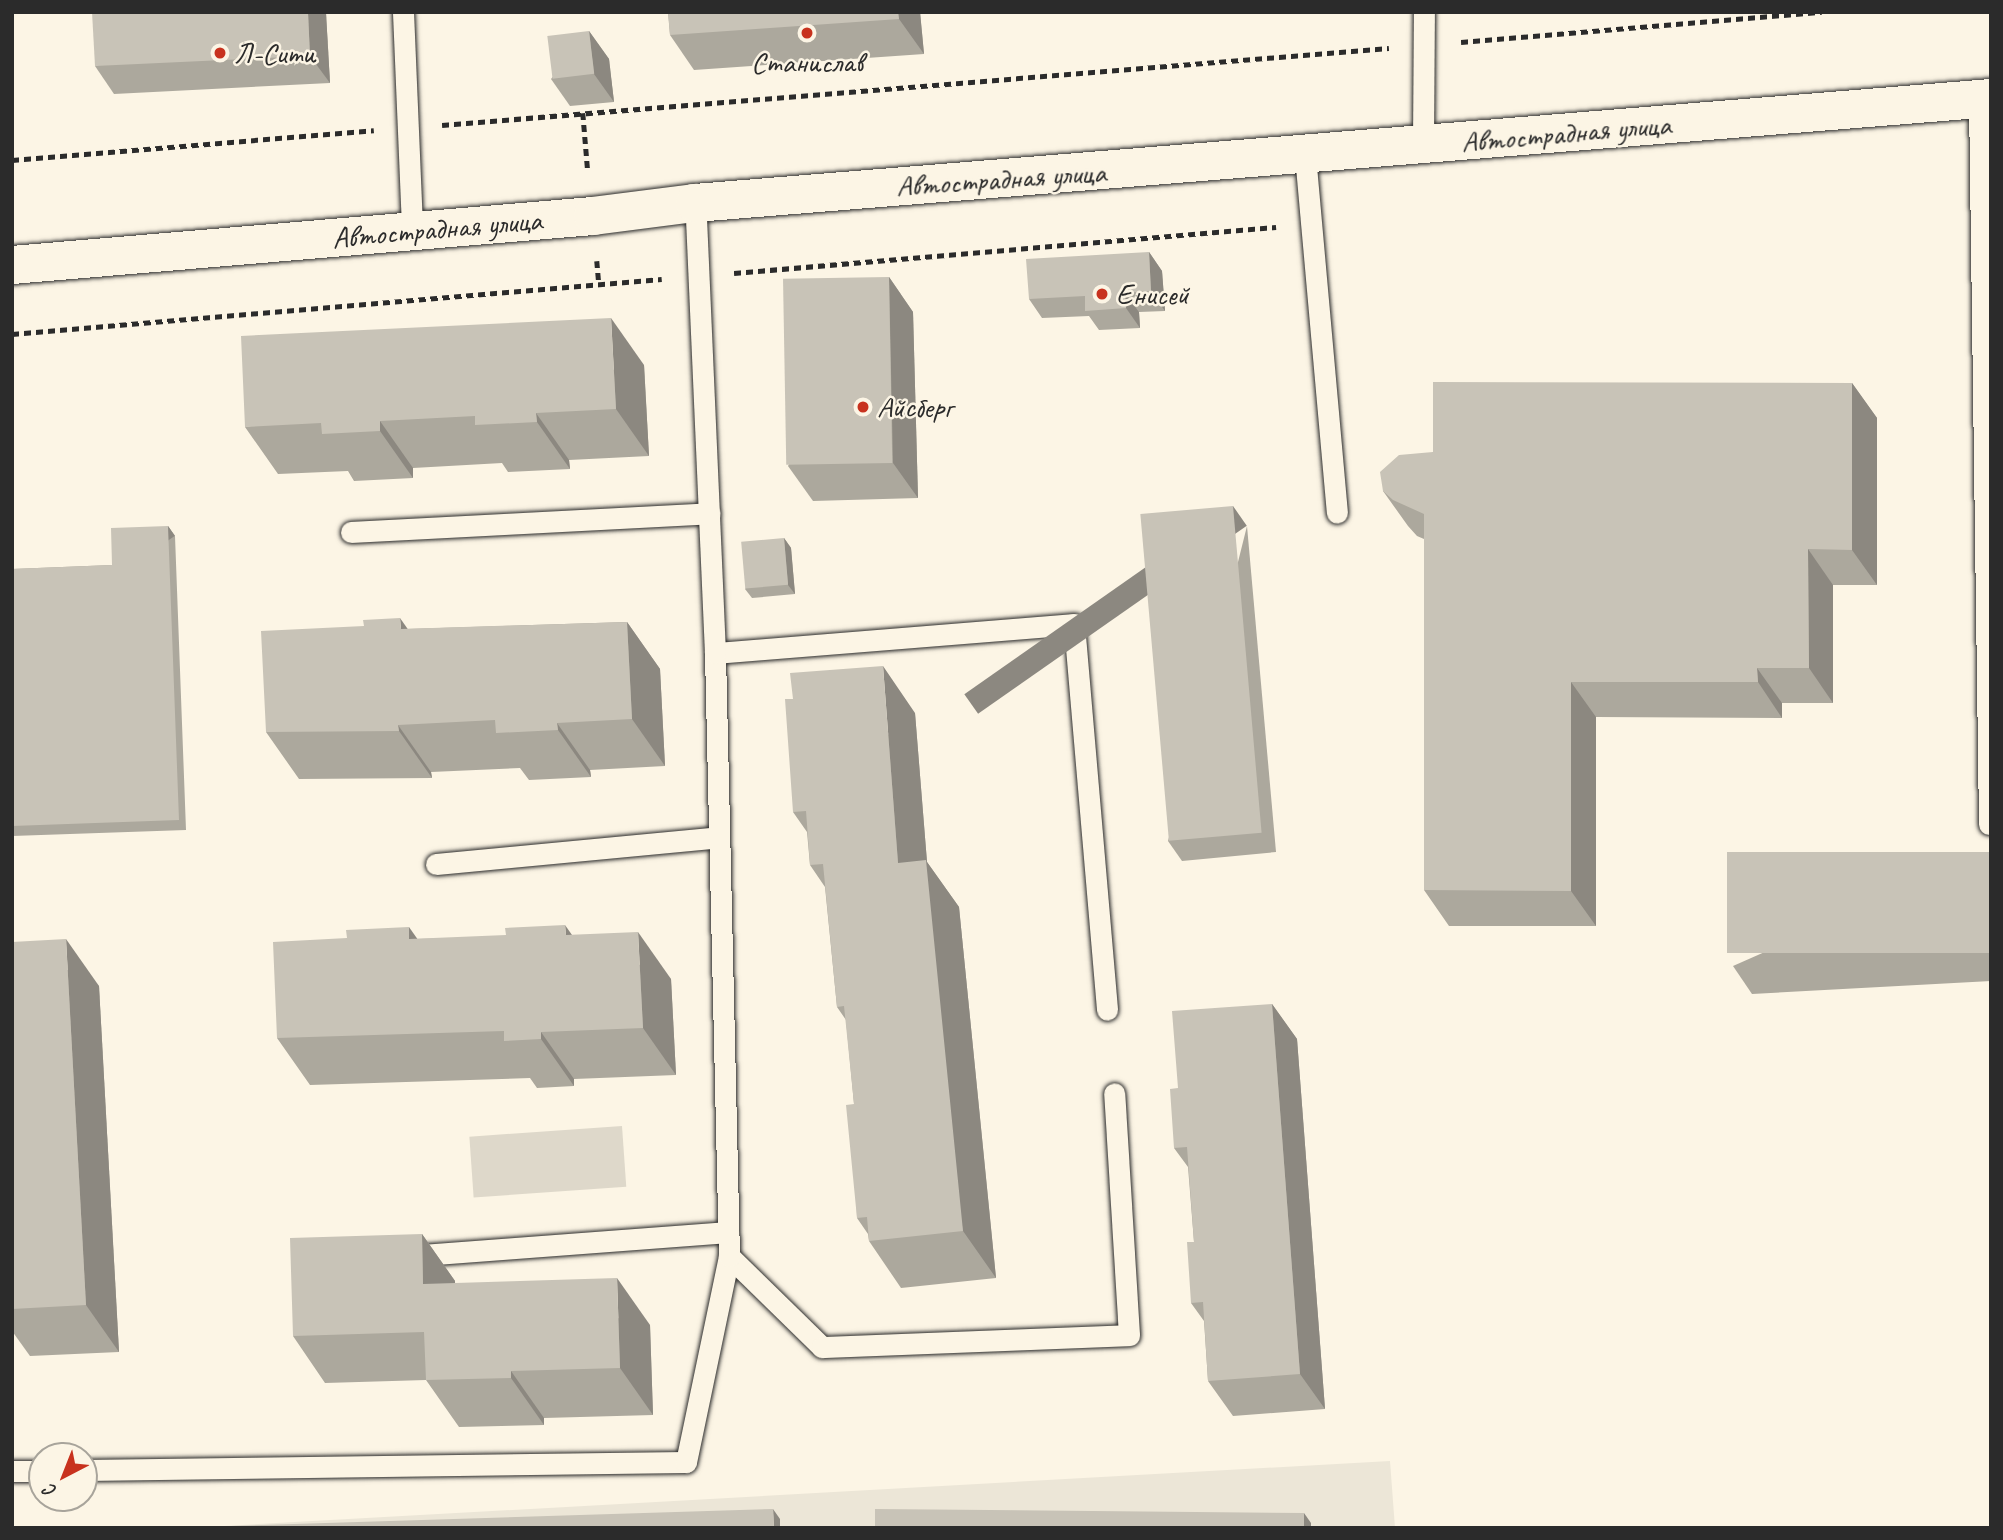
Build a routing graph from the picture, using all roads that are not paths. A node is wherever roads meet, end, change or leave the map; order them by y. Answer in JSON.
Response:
{"nodes":[{"id":1,"x":403,"y":12,"type":"edge"},
{"id":2,"x":1424,"y":12,"type":"edge"},
{"id":3,"x":1985,"y":99,"type":"edge"},
{"id":4,"x":1423,"y":144,"type":"junction"},
{"id":5,"x":1305,"y":155,"type":"junction"},
{"id":6,"x":695,"y":203,"type":"junction"},
{"id":7,"x":412,"y":231,"type":"junction"},
{"id":8,"x":12,"y":265,"type":"edge"},
{"id":9,"x":709,"y":513,"type":"junction"},
{"id":10,"x":1337,"y":513,"type":"dead end"},
{"id":11,"x":351,"y":532,"type":"dead end"},
{"id":12,"x":715,"y":653,"type":"junction"},
{"id":13,"x":1989,"y":824,"type":"edge"},
{"id":14,"x":719,"y":836,"type":"junction"},
{"id":15,"x":436,"y":864,"type":"dead end"},
{"id":16,"x":1107,"y":1010,"type":"dead end"},
{"id":17,"x":1114,"y":1093,"type":"dead end"},
{"id":18,"x":728,"y":1232,"type":"junction"},
{"id":19,"x":729,"y":1256,"type":"junction"},
{"id":20,"x":386,"y":1258,"type":"edge"},
{"id":21,"x":98,"y":1470,"type":"edge"}],
"edges":[{"from":1,"to":7,"type":"lane"},
{"from":2,"to":4,"type":"lane"},
{"from":3,"to":4,"type":"main road","name":"Автострадная улица"},
{"from":3,"to":13,"type":"lane"},
{"from":4,"to":5,"type":"main road","name":"Автострадная улица"},
{"from":5,"to":6,"type":"main road","name":"Автострадная улица"},
{"from":5,"to":10,"type":"lane"},
{"from":6,"to":7,"type":"main road","name":"Автострадная улица"},
{"from":6,"to":9,"type":"lane"},
{"from":7,"to":8,"type":"main road","name":"Автострадная улица"},
{"from":9,"to":11,"type":"lane"},
{"from":9,"to":12,"type":"lane"},
{"from":12,"to":14,"type":"lane"},
{"from":12,"to":16,"type":"lane"},
{"from":14,"to":15,"type":"lane"},
{"from":14,"to":18,"type":"lane"},
{"from":17,"to":19,"type":"lane"},
{"from":18,"to":19,"type":"lane"},
{"from":18,"to":20,"type":"lane"},
{"from":19,"to":21,"type":"lane"}]}
